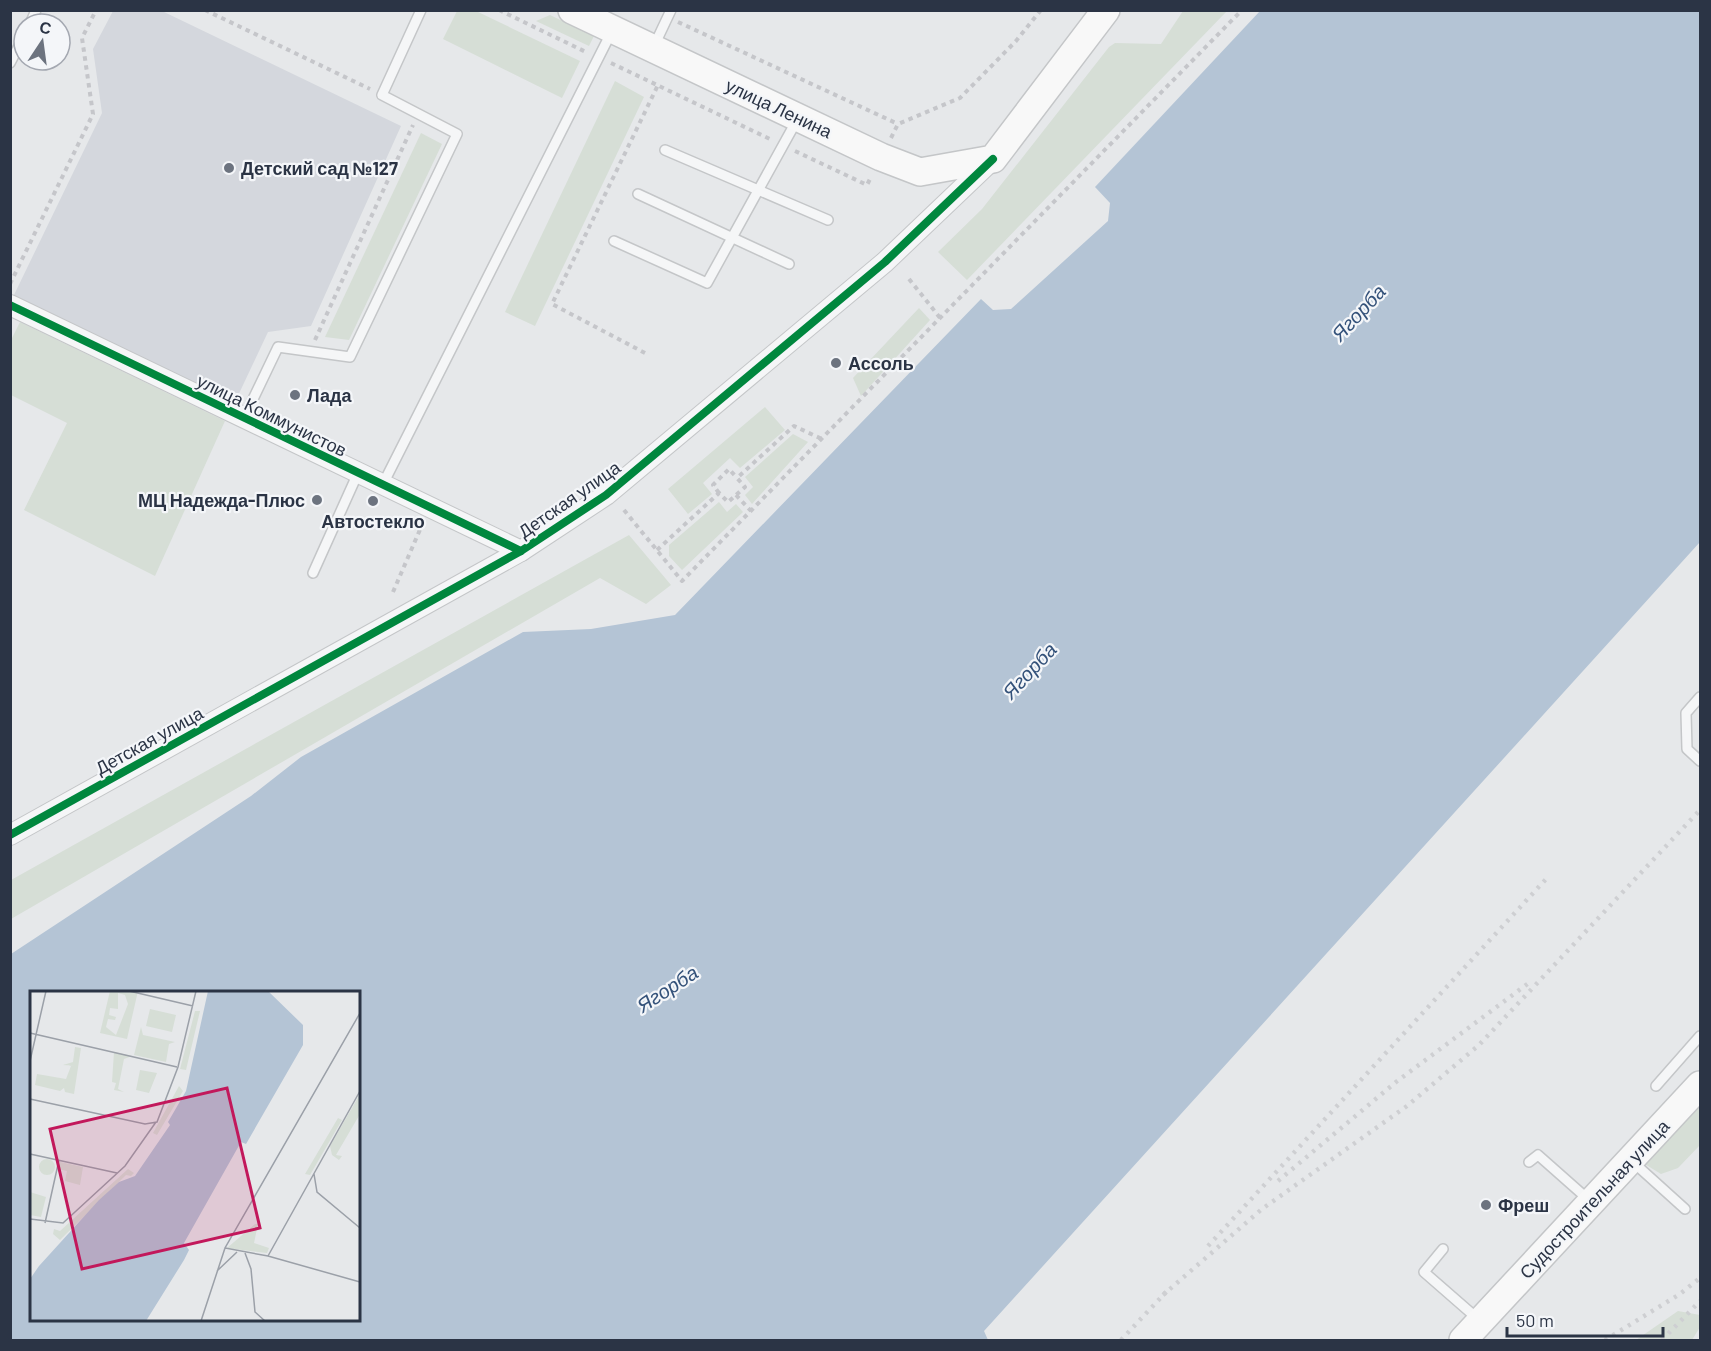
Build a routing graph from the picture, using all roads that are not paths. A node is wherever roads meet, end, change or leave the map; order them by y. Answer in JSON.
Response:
{"nodes":[{"id":1,"x":572,"y":10,"type":"edge"},
{"id":2,"x":1106,"y":10,"type":"edge"},
{"id":3,"x":420,"y":11,"type":"edge"},
{"id":4,"x":670,"y":14,"type":"edge"},
{"id":5,"x":613,"y":29,"type":"junction"},
{"id":6,"x":653,"y":49,"type":"junction"},
{"id":7,"x":799,"y":117,"type":"junction"},
{"id":8,"x":665,"y":150,"type":"dead end"},
{"id":9,"x":993,"y":159,"type":"junction"},
{"id":10,"x":758,"y":190,"type":"junction"},
{"id":11,"x":638,"y":194,"type":"dead end"},
{"id":12,"x":828,"y":220,"type":"dead end"},
{"id":13,"x":733,"y":236,"type":"junction"},
{"id":14,"x":614,"y":241,"type":"dead end"},
{"id":15,"x":789,"y":264,"type":"dead end"},
{"id":16,"x":11,"y":308,"type":"edge"},
{"id":17,"x":244,"y":418,"type":"junction"},
{"id":18,"x":358,"y":473,"type":"junction"},
{"id":19,"x":382,"y":484,"type":"junction"},
{"id":20,"x":521,"y":550,"type":"junction"},
{"id":21,"x":313,"y":573,"type":"dead end"},
{"id":22,"x":1701,"y":697,"type":"edge"},
{"id":23,"x":1701,"y":761,"type":"edge"},
{"id":24,"x":10,"y":835,"type":"edge"},
{"id":25,"x":1700,"y":1036,"type":"edge"},
{"id":26,"x":1701,"y":1085,"type":"edge"},
{"id":27,"x":1656,"y":1086,"type":"dead end"},
{"id":28,"x":1631,"y":1159,"type":"junction"},
{"id":29,"x":1529,"y":1162,"type":"dead end"},
{"id":30,"x":1591,"y":1202,"type":"junction"},
{"id":31,"x":1685,"y":1209,"type":"dead end"},
{"id":32,"x":1443,"y":1249,"type":"dead end"},
{"id":33,"x":1472,"y":1331,"type":"edge"}],
"edges":[{"from":1,"to":5,"type":"main road","name":"улица Ленина"},
{"from":2,"to":9,"type":"main road"},
{"from":3,"to":17,"type":"lane"},
{"from":4,"to":6,"type":"lane"},
{"from":5,"to":6,"type":"main road","name":"улица Ленина"},
{"from":5,"to":19,"type":"lane"},
{"from":6,"to":7,"type":"main road","name":"улица Ленина"},
{"from":7,"to":9,"type":"main road","name":"улица Ленина"},
{"from":7,"to":10,"type":"lane"},
{"from":8,"to":10,"type":"lane"},
{"from":9,"to":20,"type":"street","name":"Детская улица"},
{"from":10,"to":12,"type":"lane"},
{"from":10,"to":13,"type":"lane"},
{"from":11,"to":13,"type":"lane"},
{"from":13,"to":14,"type":"lane"},
{"from":13,"to":15,"type":"lane"},
{"from":16,"to":17,"type":"street","name":"улица Коммунистов"},
{"from":17,"to":18,"type":"street","name":"улица Коммунистов"},
{"from":18,"to":19,"type":"street","name":"улица Коммунистов"},
{"from":18,"to":21,"type":"lane"},
{"from":19,"to":20,"type":"street","name":"улица Коммунистов"},
{"from":20,"to":24,"type":"street","name":"Детская улица"},
{"from":22,"to":23,"type":"lane"},
{"from":25,"to":27,"type":"lane"},
{"from":26,"to":28,"type":"main road","name":"Судостроительная улица"},
{"from":28,"to":30,"type":"main road","name":"Судостроительная улица"},
{"from":28,"to":31,"type":"lane"},
{"from":29,"to":30,"type":"lane"},
{"from":30,"to":33,"type":"main road","name":"Судостроительная улица"},
{"from":32,"to":33,"type":"lane"}]}
